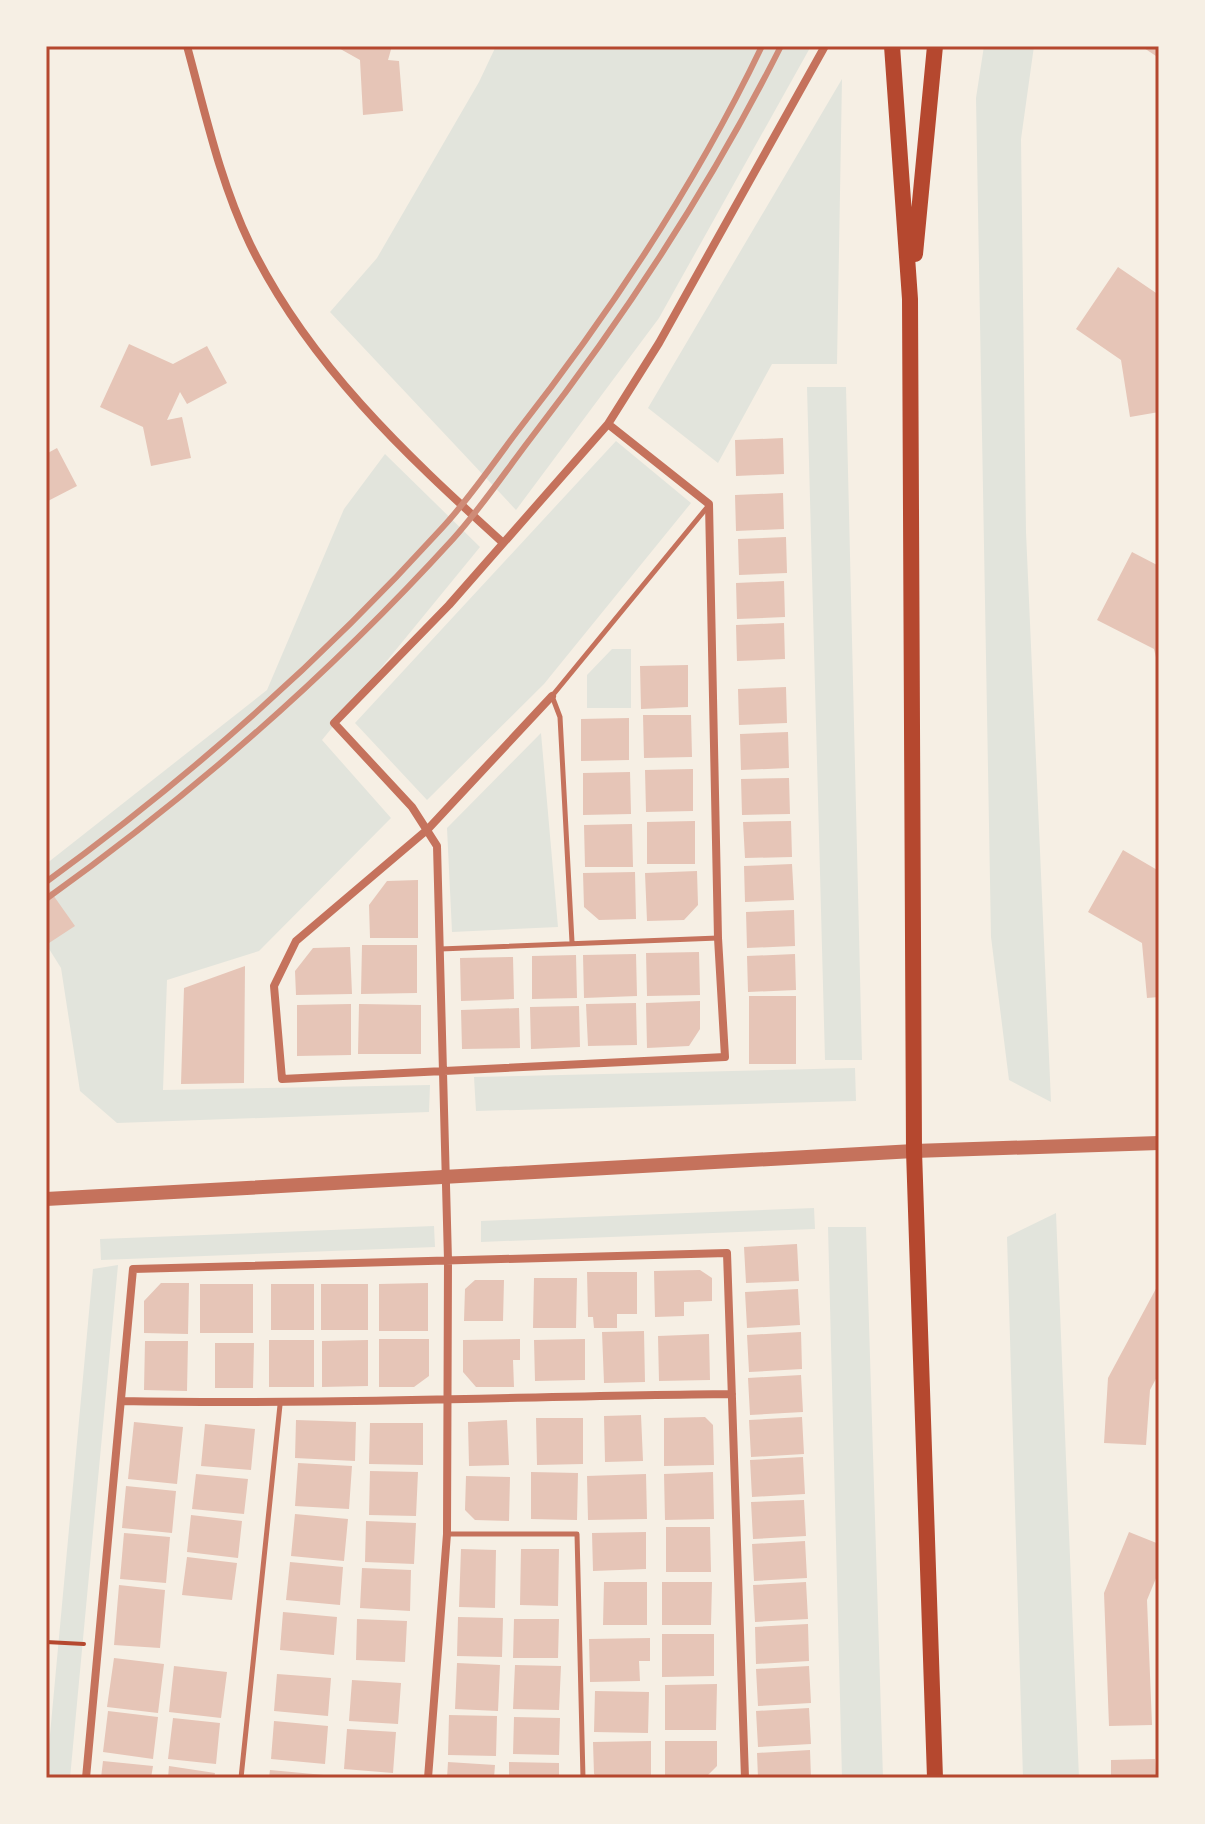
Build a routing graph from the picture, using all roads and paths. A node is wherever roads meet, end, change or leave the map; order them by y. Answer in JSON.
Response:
{"nodes":[{"id":1,"x":187,"y":46,"type":"edge"},
{"id":2,"x":825,"y":46,"type":"edge"},
{"id":3,"x":892,"y":46,"type":"edge"},
{"id":4,"x":935,"y":46,"type":"edge"},
{"id":5,"x":910,"y":299,"type":"junction"},
{"id":6,"x":608,"y":424,"type":"junction"},
{"id":7,"x":709,"y":504,"type":"junction"},
{"id":8,"x":501,"y":541,"type":"junction"},
{"id":9,"x":552,"y":696,"type":"junction"},
{"id":10,"x":428,"y":829,"type":"junction"},
{"id":11,"x":718,"y":938,"type":"junction"},
{"id":12,"x":572,"y":942,"type":"junction"},
{"id":13,"x":440,"y":949,"type":"junction"},
{"id":14,"x":445,"y":1070,"type":"junction"},
{"id":15,"x":1159,"y":1143,"type":"edge"},
{"id":16,"x":914,"y":1151,"type":"junction"},
{"id":17,"x":446,"y":1178,"type":"junction"},
{"id":18,"x":46,"y":1199,"type":"edge"},
{"id":19,"x":448,"y":1260,"type":"junction"},
{"id":20,"x":732,"y":1394,"type":"junction"},
{"id":21,"x":448,"y":1397,"type":"junction"},
{"id":22,"x":121,"y":1401,"type":"junction"},
{"id":23,"x":280,"y":1405,"type":"junction"},
{"id":24,"x":447,"y":1534,"type":"junction"},
{"id":25,"x":46,"y":1642,"type":"edge"},
{"id":26,"x":98,"y":1645,"type":"junction"},
{"id":27,"x":86,"y":1778,"type":"edge"},
{"id":28,"x":241,"y":1778,"type":"edge"},
{"id":29,"x":428,"y":1778,"type":"edge"},
{"id":30,"x":583,"y":1778,"type":"edge"},
{"id":31,"x":745,"y":1778,"type":"edge"},
{"id":32,"x":935,"y":1778,"type":"edge"}],
"edges":[{"from":1,"to":8,"type":"street"},
{"from":2,"to":6,"type":"street"},
{"from":3,"to":5,"type":"main road"},
{"from":4,"to":5,"type":"main road"},
{"from":5,"to":16,"type":"main road"},
{"from":6,"to":7,"type":"street"},
{"from":6,"to":8,"type":"street"},
{"from":7,"to":9,"type":"lane"},
{"from":7,"to":11,"type":"street"},
{"from":8,"to":10,"type":"street"},
{"from":9,"to":10,"type":"street"},
{"from":9,"to":12,"type":"lane"},
{"from":10,"to":13,"type":"street"},
{"from":10,"to":14,"type":"street"},
{"from":11,"to":12,"type":"lane"},
{"from":11,"to":14,"type":"street"},
{"from":12,"to":13,"type":"lane"},
{"from":13,"to":14,"type":"street"},
{"from":14,"to":17,"type":"street"},
{"from":15,"to":16,"type":"street"},
{"from":16,"to":17,"type":"street"},
{"from":16,"to":32,"type":"main road"},
{"from":17,"to":18,"type":"street"},
{"from":17,"to":19,"type":"street"},
{"from":19,"to":20,"type":"street"},
{"from":19,"to":21,"type":"street"},
{"from":19,"to":22,"type":"street"},
{"from":20,"to":21,"type":"street"},
{"from":20,"to":31,"type":"street"},
{"from":21,"to":23,"type":"street"},
{"from":21,"to":24,"type":"street"},
{"from":22,"to":23,"type":"street"},
{"from":22,"to":26,"type":"street"},
{"from":23,"to":28,"type":"lane"},
{"from":24,"to":29,"type":"street"},
{"from":24,"to":30,"type":"lane"},
{"from":25,"to":26,"type":"path"},
{"from":26,"to":27,"type":"street"}]}
